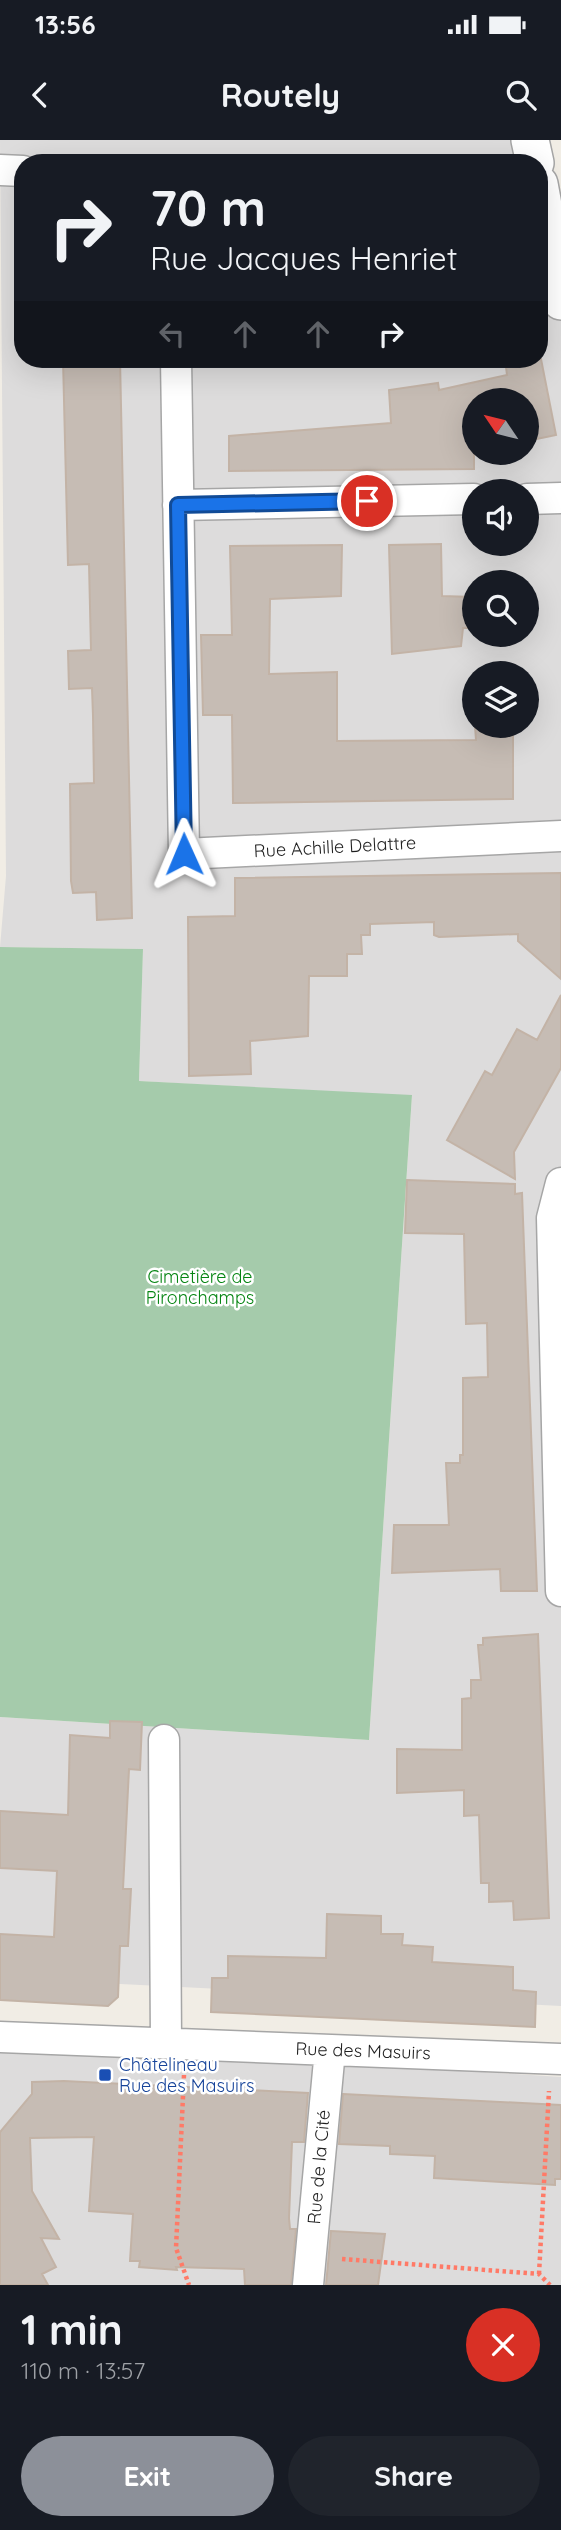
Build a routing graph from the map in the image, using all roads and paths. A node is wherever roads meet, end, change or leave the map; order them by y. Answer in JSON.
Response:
{"nodes":[{"id":1,"x":548,"y":232,"type":"edge"},
{"id":2,"x":561,"y":301,"type":"edge"},
{"id":3,"x":176,"y":368,"type":"edge"},
{"id":4,"x":561,"y":498,"type":"edge"},
{"id":5,"x":462,"y":499,"type":"edge"},
{"id":6,"x":539,"y":499,"type":"edge"},
{"id":7,"x":178,"y":505,"type":"junction"},
{"id":8,"x":561,"y":836,"type":"edge"},
{"id":9,"x":561,"y":1183,"type":"edge"},
{"id":10,"x":561,"y":1591,"type":"edge"},
{"id":11,"x":164,"y":1740,"type":"dead end"},
{"id":12,"x":0,"y":2037,"type":"edge"},
{"id":13,"x":175,"y":2044,"type":"junction"},
{"id":14,"x":330,"y":2050,"type":"junction"},
{"id":15,"x":556,"y":2059,"type":"edge"},
{"id":16,"x":309,"y":2271,"type":"edge"},
{"id":17,"x":539,"y":2274,"type":"junction"},
{"id":18,"x":189,"y":2285,"type":"edge"},
{"id":19,"x":550,"y":2285,"type":"edge"}],
"edges":[{"from":1,"to":2,"type":"street"},
{"from":3,"to":7,"type":"street","name":"Rue Achille Delattre"},
{"from":4,"to":6,"type":"street"},
{"from":5,"to":7,"type":"street"},
{"from":7,"to":8,"type":"street","name":"Rue Achille Delattre"},
{"from":9,"to":10,"type":"street"},
{"from":11,"to":13,"type":"street"},
{"from":12,"to":13,"type":"street","name":"Rue des Masuirs"},
{"from":13,"to":14,"type":"street","name":"Rue des Masuirs"},
{"from":13,"to":18,"type":"path"},
{"from":14,"to":15,"type":"street","name":"Rue des Masuirs"},
{"from":14,"to":16,"type":"street","name":"Rue de la Cité"},
{"from":15,"to":17,"type":"path"},
{"from":16,"to":17,"type":"path"},
{"from":17,"to":19,"type":"path"}]}
